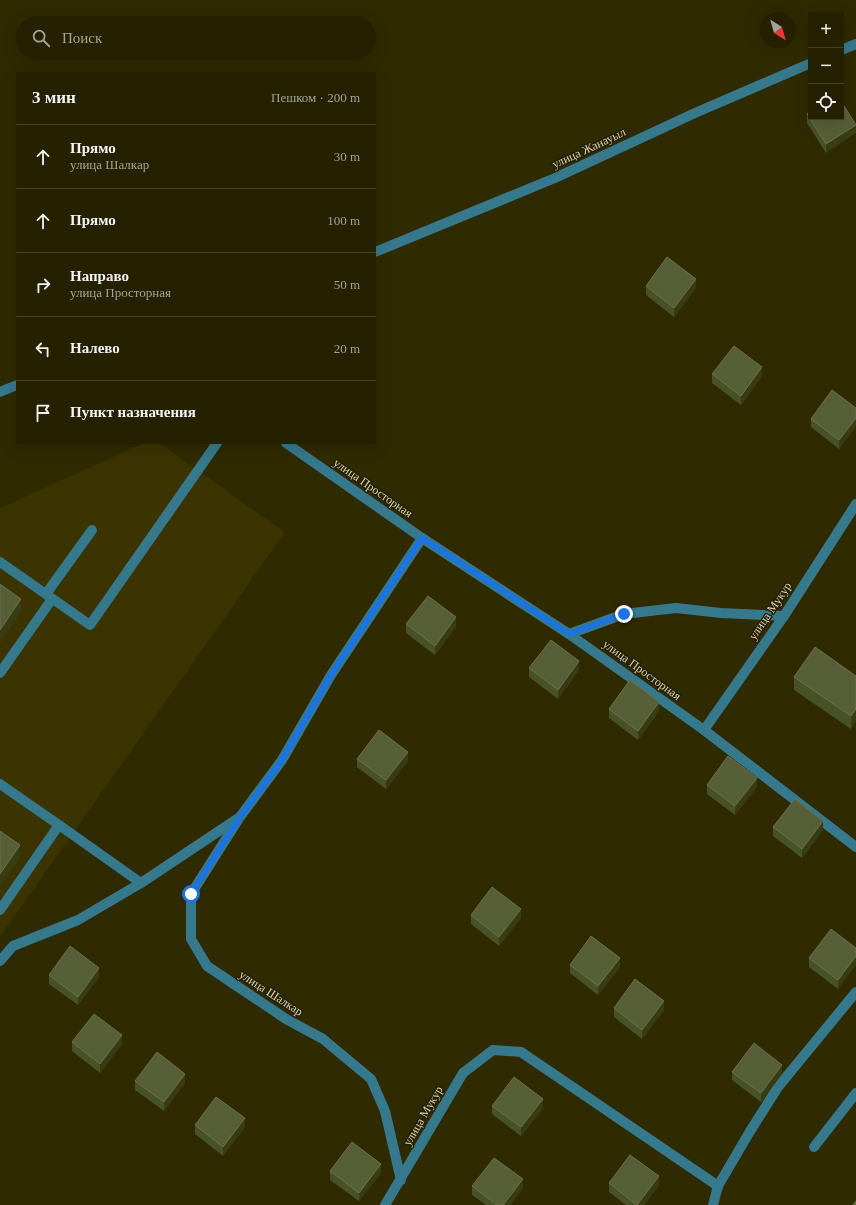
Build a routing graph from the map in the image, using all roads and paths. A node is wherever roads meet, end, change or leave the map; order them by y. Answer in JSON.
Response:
{"nodes":[{"id":1,"x":856,"y":44,"type":"edge"},
{"id":2,"x":844,"y":49,"type":"edge"},
{"id":3,"x":808,"y":64,"type":"edge"},
{"id":4,"x":376,"y":252,"type":"edge"},
{"id":5,"x":16,"y":385,"type":"edge"},
{"id":6,"x":0,"y":392,"type":"edge"},
{"id":7,"x":216,"y":444,"type":"edge"},
{"id":8,"x":287,"y":444,"type":"edge"},
{"id":9,"x":856,"y":504,"type":"edge"},
{"id":10,"x":92,"y":530,"type":"dead end"},
{"id":11,"x":422,"y":538,"type":"junction"},
{"id":12,"x":0,"y":562,"type":"edge"},
{"id":13,"x":49,"y":596,"type":"junction"},
{"id":14,"x":784,"y":616,"type":"junction"},
{"id":15,"x":569,"y":634,"type":"junction"},
{"id":16,"x":0,"y":673,"type":"edge"},
{"id":17,"x":704,"y":730,"type":"junction"},
{"id":18,"x":0,"y":784,"type":"edge"},
{"id":19,"x":240,"y":817,"type":"junction"},
{"id":20,"x":59,"y":826,"type":"junction"},
{"id":21,"x":856,"y":847,"type":"edge"},
{"id":22,"x":141,"y":883,"type":"junction"},
{"id":23,"x":0,"y":910,"type":"edge"},
{"id":24,"x":0,"y":961,"type":"edge"},
{"id":25,"x":856,"y":992,"type":"edge"},
{"id":26,"x":856,"y":1093,"type":"edge"},
{"id":27,"x":814,"y":1147,"type":"dead end"},
{"id":28,"x":401,"y":1180,"type":"junction"},
{"id":29,"x":718,"y":1186,"type":"junction"},
{"id":30,"x":385,"y":1205,"type":"edge"},
{"id":31,"x":713,"y":1205,"type":"edge"}],
"edges":[{"from":1,"to":2,"type":"street"},
{"from":3,"to":4,"type":"street","name":"улица Жанауыл"},
{"from":5,"to":6,"type":"street"},
{"from":7,"to":13,"type":"street"},
{"from":8,"to":11,"type":"street","name":"улица Просторная"},
{"from":9,"to":14,"type":"street","name":"улица Мукур"},
{"from":10,"to":13,"type":"street"},
{"from":11,"to":15,"type":"street","name":"улица Просторная"},
{"from":11,"to":19,"type":"street","name":"улица Шалкар"},
{"from":12,"to":13,"type":"street"},
{"from":13,"to":16,"type":"street"},
{"from":14,"to":15,"type":"street"},
{"from":14,"to":17,"type":"street","name":"улица Мукур"},
{"from":15,"to":17,"type":"street","name":"улица Просторная"},
{"from":17,"to":21,"type":"street","name":"улица Просторная"},
{"from":18,"to":20,"type":"street"},
{"from":19,"to":22,"type":"street"},
{"from":19,"to":28,"type":"street","name":"улица Шалкар"},
{"from":20,"to":22,"type":"street"},
{"from":20,"to":23,"type":"street"},
{"from":22,"to":24,"type":"street"},
{"from":25,"to":29,"type":"street"},
{"from":26,"to":27,"type":"street"},
{"from":28,"to":29,"type":"street","name":"улица Мукур"},
{"from":28,"to":30,"type":"street","name":"улица Мукур"},
{"from":29,"to":31,"type":"street"}]}
